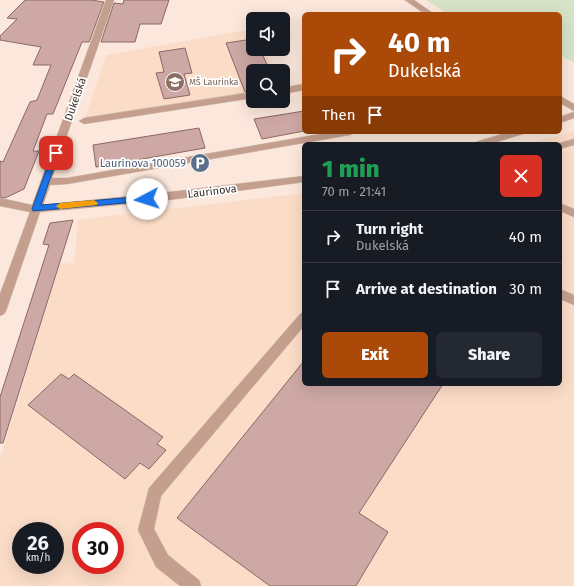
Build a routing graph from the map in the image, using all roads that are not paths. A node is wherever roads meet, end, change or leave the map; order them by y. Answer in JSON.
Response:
{"nodes":[{"id":1,"x":110,"y":0,"type":"edge"},
{"id":2,"x":409,"y":0,"type":"edge"},
{"id":3,"x":427,"y":12,"type":"edge"},
{"id":4,"x":302,"y":87,"type":"edge"},
{"id":5,"x":290,"y":90,"type":"edge"},
{"id":6,"x":246,"y":96,"type":"edge"},
{"id":7,"x":562,"y":100,"type":"edge"},
{"id":8,"x":574,"y":108,"type":"edge"},
{"id":9,"x":574,"y":115,"type":"edge"},
{"id":10,"x":562,"y":119,"type":"edge"},
{"id":11,"x":84,"y":121,"type":"dead end"},
{"id":12,"x":338,"y":134,"type":"edge"},
{"id":13,"x":513,"y":134,"type":"edge"},
{"id":14,"x":486,"y":142,"type":"edge"},
{"id":15,"x":574,"y":142,"type":"edge"},
{"id":16,"x":562,"y":145,"type":"edge"},
{"id":17,"x":302,"y":179,"type":"edge"},
{"id":18,"x":45,"y":182,"type":"junction"},
{"id":19,"x":0,"y":202,"type":"edge"},
{"id":20,"x":36,"y":209,"type":"junction"},
{"id":21,"x":562,"y":209,"type":"edge"},
{"id":22,"x":574,"y":213,"type":"edge"},
{"id":23,"x":562,"y":295,"type":"edge"},
{"id":24,"x":574,"y":300,"type":"edge"},
{"id":25,"x":0,"y":311,"type":"edge"},
{"id":26,"x":302,"y":319,"type":"edge"},
{"id":27,"x":193,"y":586,"type":"edge"}],
"edges":[{"from":1,"to":18,"type":"street","name":"Dukelská"},
{"from":2,"to":3,"type":"street"},
{"from":4,"to":5,"type":"street"},
{"from":6,"to":11,"type":"street"},
{"from":7,"to":8,"type":"street"},
{"from":9,"to":10,"type":"street"},
{"from":12,"to":18,"type":"street"},
{"from":13,"to":14,"type":"street"},
{"from":15,"to":16,"type":"street"},
{"from":17,"to":20,"type":"street","name":"Laurinova"},
{"from":18,"to":20,"type":"street","name":"Dukelská"},
{"from":19,"to":20,"type":"street","name":"Laurinova"},
{"from":20,"to":25,"type":"street","name":"Dukelská"},
{"from":21,"to":22,"type":"street"},
{"from":23,"to":24,"type":"street"},
{"from":26,"to":27,"type":"street"}]}
